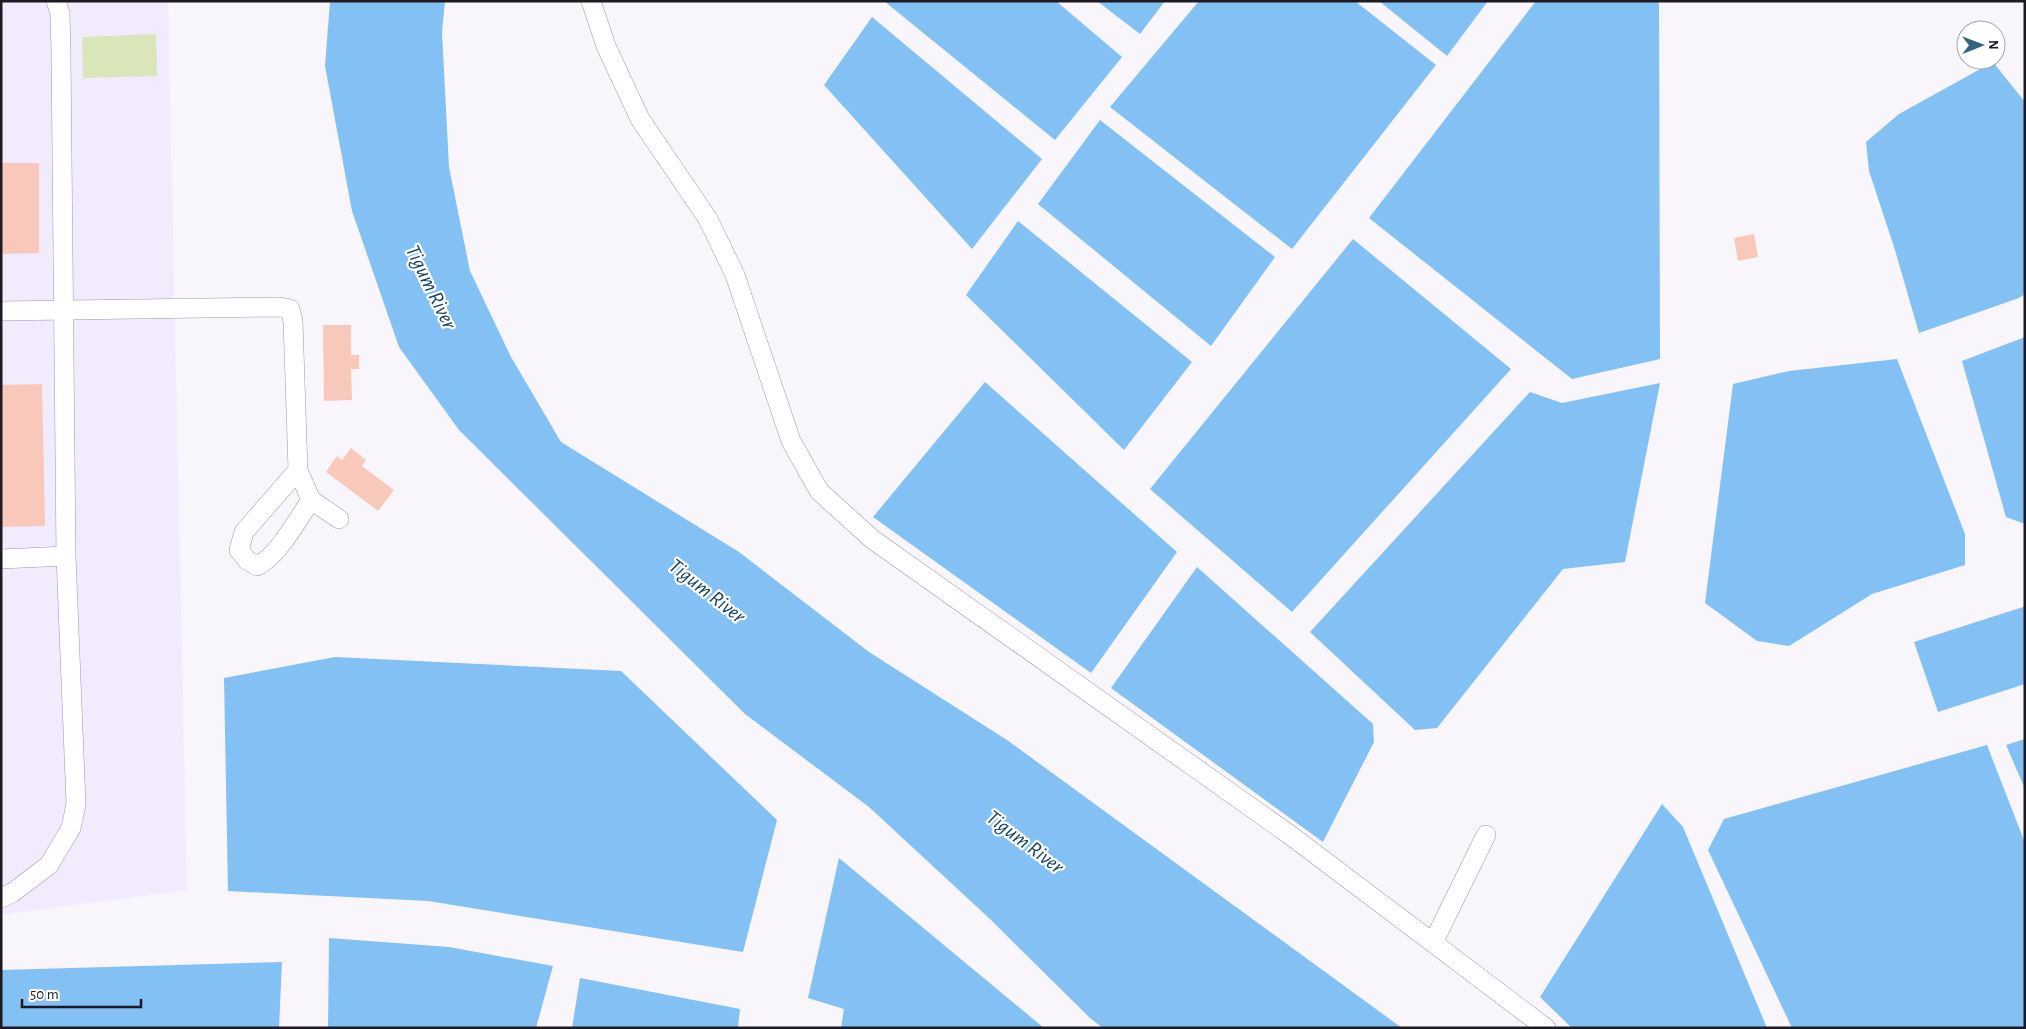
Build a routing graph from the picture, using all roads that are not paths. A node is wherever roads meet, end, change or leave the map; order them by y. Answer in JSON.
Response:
{"nodes":[{"id":1,"x":56,"y":1,"type":"edge"},
{"id":2,"x":592,"y":1,"type":"edge"},
{"id":3,"x":64,"y":310,"type":"junction"},
{"id":4,"x":1,"y":311,"type":"edge"},
{"id":5,"x":298,"y":470,"type":"junction"},
{"id":6,"x":311,"y":500,"type":"junction"},
{"id":7,"x":339,"y":519,"type":"dead end"},
{"id":8,"x":66,"y":556,"type":"junction"},
{"id":9,"x":1,"y":559,"type":"edge"},
{"id":10,"x":1486,"y":835,"type":"dead end"},
{"id":11,"x":1,"y":898,"type":"edge"},
{"id":12,"x":1433,"y":943,"type":"junction"},
{"id":13,"x":1546,"y":1028,"type":"edge"}],
"edges":[{"from":1,"to":3,"type":"street"},
{"from":2,"to":12,"type":"street"},
{"from":3,"to":4,"type":"street"},
{"from":3,"to":5,"type":"street"},
{"from":3,"to":8,"type":"street"},
{"from":5,"to":6,"type":"street"},
{"from":5,"to":6,"type":"street"},
{"from":6,"to":7,"type":"street"},
{"from":8,"to":9,"type":"street"},
{"from":8,"to":11,"type":"street"},
{"from":10,"to":12,"type":"street"},
{"from":12,"to":13,"type":"street"}]}
